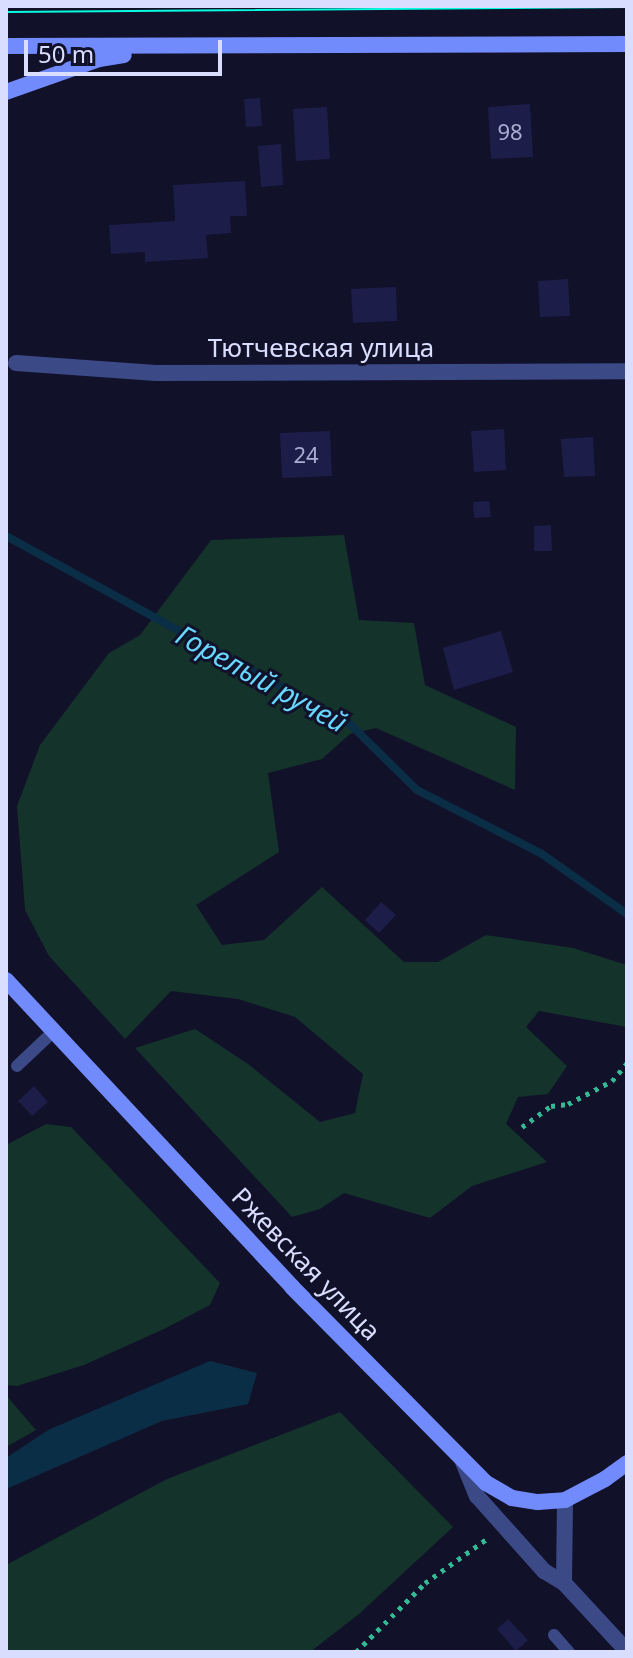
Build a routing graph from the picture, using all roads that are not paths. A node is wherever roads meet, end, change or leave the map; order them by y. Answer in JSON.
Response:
{"nodes":[{"id":1,"x":627,"y":44,"type":"edge"},
{"id":2,"x":6,"y":46,"type":"edge"},
{"id":3,"x":157,"y":48,"type":"junction"},
{"id":4,"x":6,"y":92,"type":"edge"},
{"id":5,"x":16,"y":363,"type":"dead end"},
{"id":6,"x":627,"y":371,"type":"edge"},
{"id":7,"x":6,"y":980,"type":"edge"},
{"id":8,"x":54,"y":1031,"type":"junction"},
{"id":9,"x":17,"y":1066,"type":"dead end"},
{"id":10,"x":463,"y":1462,"type":"junction"},
{"id":11,"x":627,"y":1463,"type":"edge"},
{"id":12,"x":565,"y":1500,"type":"junction"},
{"id":13,"x":564,"y":1583,"type":"junction"},
{"id":14,"x":554,"y":1635,"type":"dead end"},
{"id":15,"x":627,"y":1651,"type":"edge"},
{"id":16,"x":569,"y":1652,"type":"edge"}],
"edges":[{"from":1,"to":3,"type":"main road"},
{"from":2,"to":3,"type":"main road"},
{"from":3,"to":4,"type":"main road"},
{"from":5,"to":6,"type":"street","name":"Тютчевская улица"},
{"from":7,"to":8,"type":"main road","name":"Ржевская улица"},
{"from":8,"to":9,"type":"lane"},
{"from":8,"to":10,"type":"main road","name":"Ржевская улица"},
{"from":10,"to":12,"type":"main road"},
{"from":10,"to":13,"type":"street","name":"Ржевская улица"},
{"from":11,"to":12,"type":"main road"},
{"from":12,"to":13,"type":"street"},
{"from":13,"to":15,"type":"street","name":"Ржевская улица"},
{"from":14,"to":16,"type":"lane"}]}
